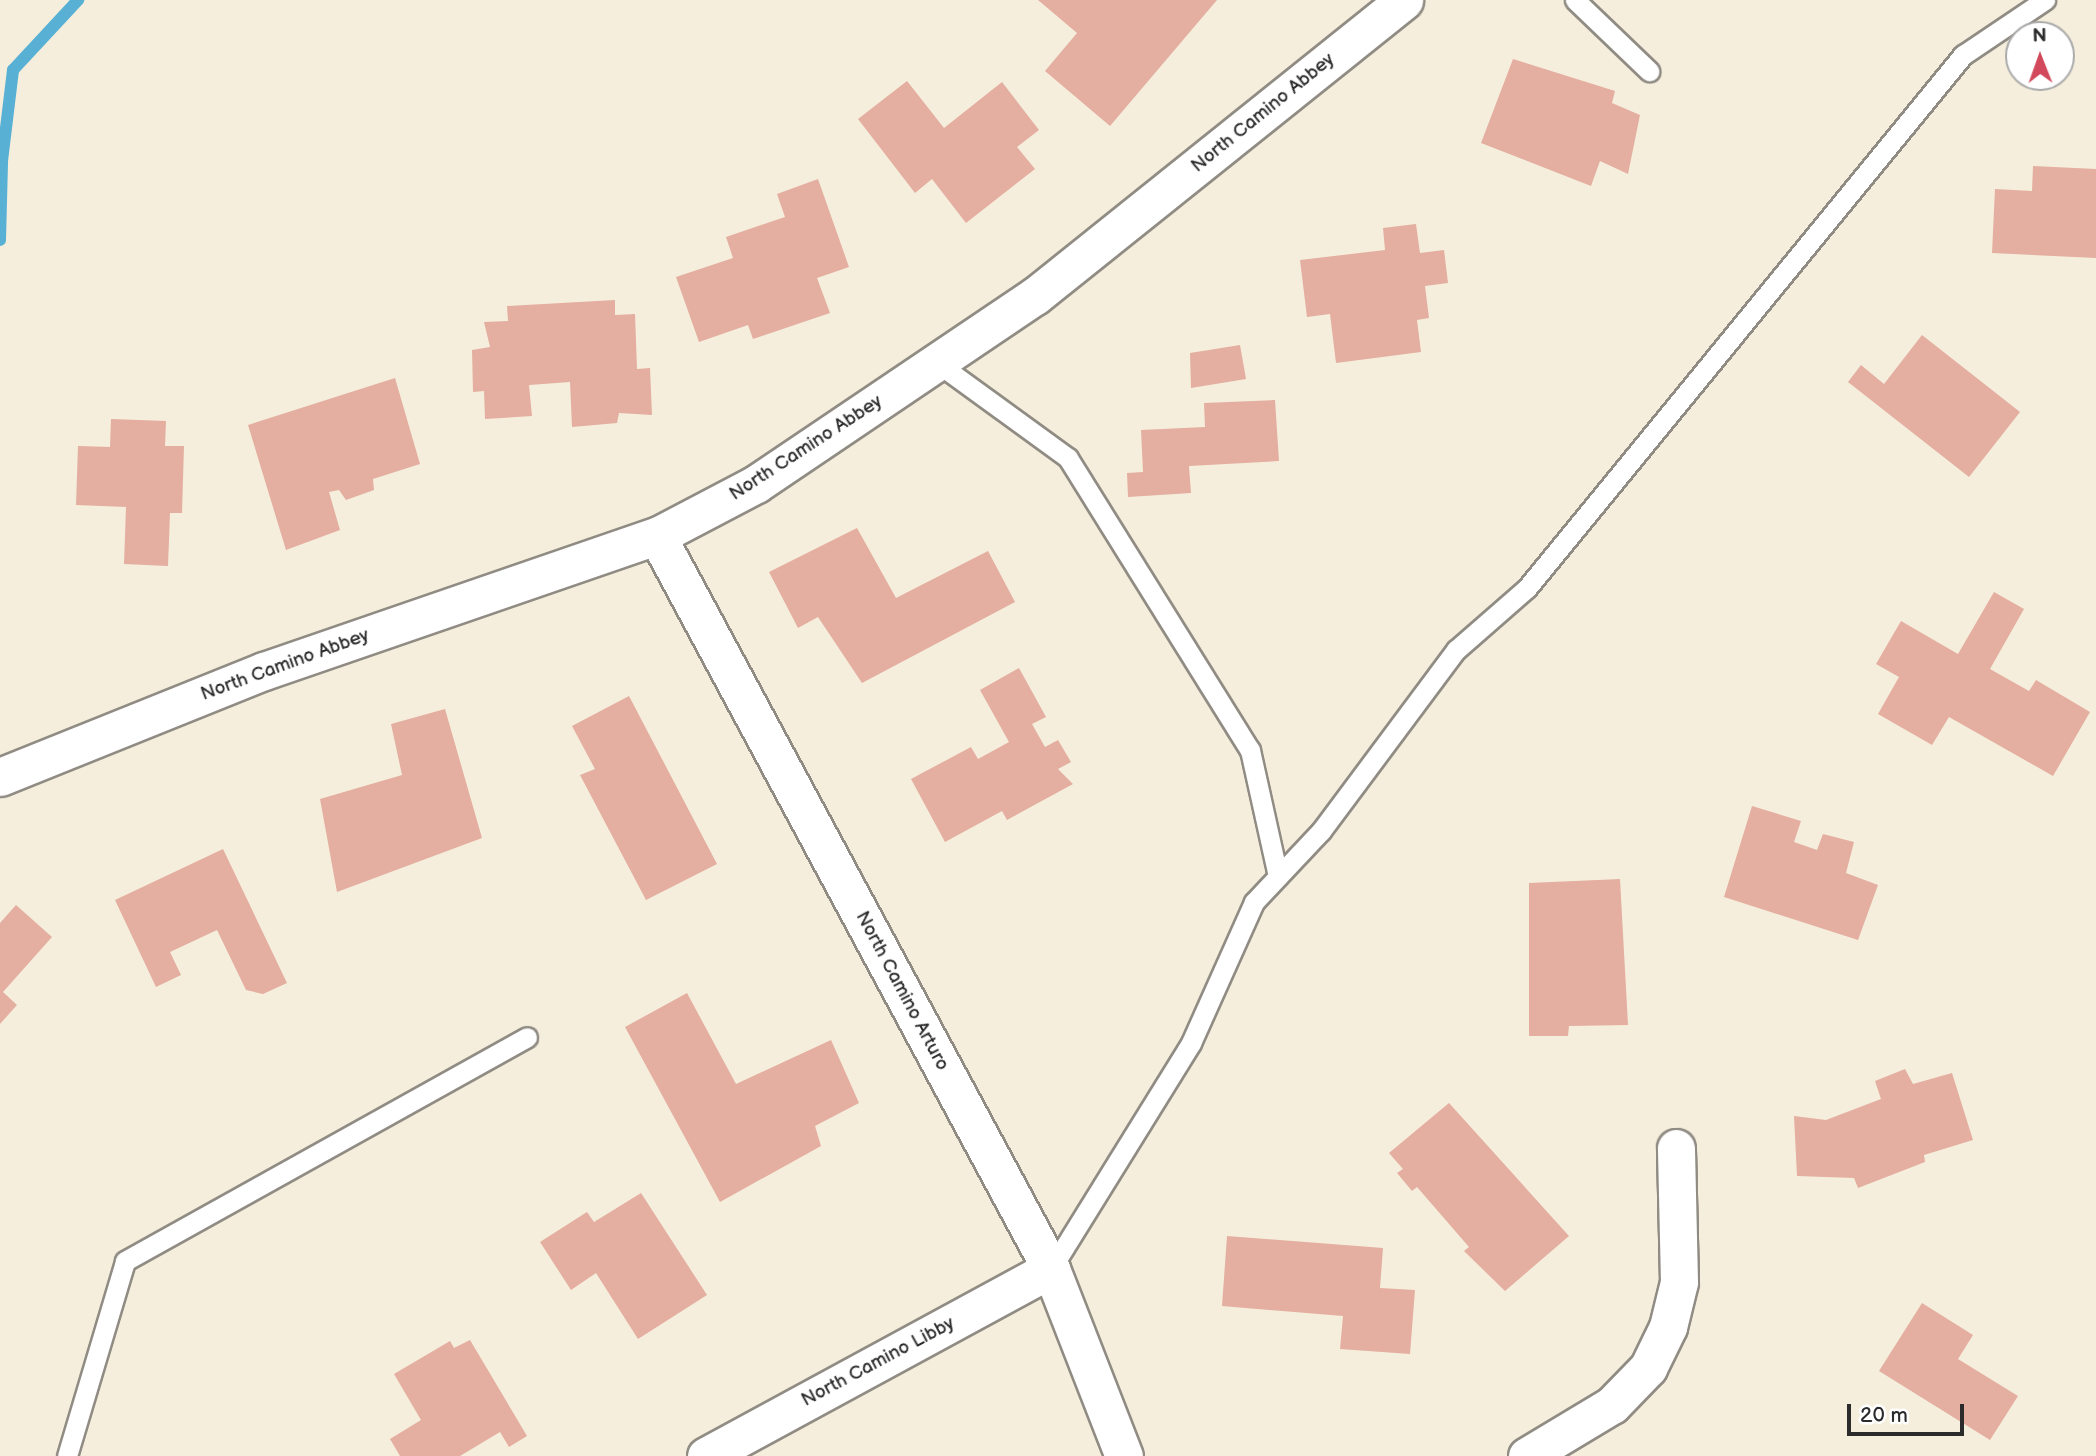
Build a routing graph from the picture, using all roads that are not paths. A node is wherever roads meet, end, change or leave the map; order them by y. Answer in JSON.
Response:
{"nodes":[{"id":1,"x":1404,"y":0,"type":"edge"},
{"id":2,"x":1575,"y":0,"type":"edge"},
{"id":3,"x":2045,"y":0,"type":"edge"},
{"id":4,"x":1649,"y":71,"type":"dead end"},
{"id":5,"x":936,"y":362,"type":"junction"},
{"id":6,"x":657,"y":536,"type":"junction"},
{"id":7,"x":0,"y":777,"type":"edge"},
{"id":8,"x":1278,"y":876,"type":"junction"},
{"id":9,"x":527,"y":1037,"type":"dead end"},
{"id":10,"x":1676,"y":1148,"type":"dead end"},
{"id":11,"x":1051,"y":1269,"type":"junction"},
{"id":12,"x":67,"y":1456,"type":"edge"},
{"id":13,"x":706,"y":1456,"type":"edge"},
{"id":14,"x":1124,"y":1456,"type":"edge"},
{"id":15,"x":1527,"y":1456,"type":"edge"}],
"edges":[{"from":1,"to":5,"type":"street","name":"North Camino Abbey"},
{"from":2,"to":4,"type":"lane"},
{"from":3,"to":8,"type":"lane"},
{"from":5,"to":6,"type":"street","name":"North Camino Abbey"},
{"from":5,"to":8,"type":"lane"},
{"from":6,"to":7,"type":"street","name":"North Camino Abbey"},
{"from":6,"to":11,"type":"street","name":"North Camino Arturo"},
{"from":8,"to":11,"type":"lane"},
{"from":9,"to":12,"type":"lane"},
{"from":10,"to":15,"type":"street"},
{"from":11,"to":13,"type":"street","name":"North Camino Libby"},
{"from":11,"to":14,"type":"street","name":"North Camino Arturo"}]}
